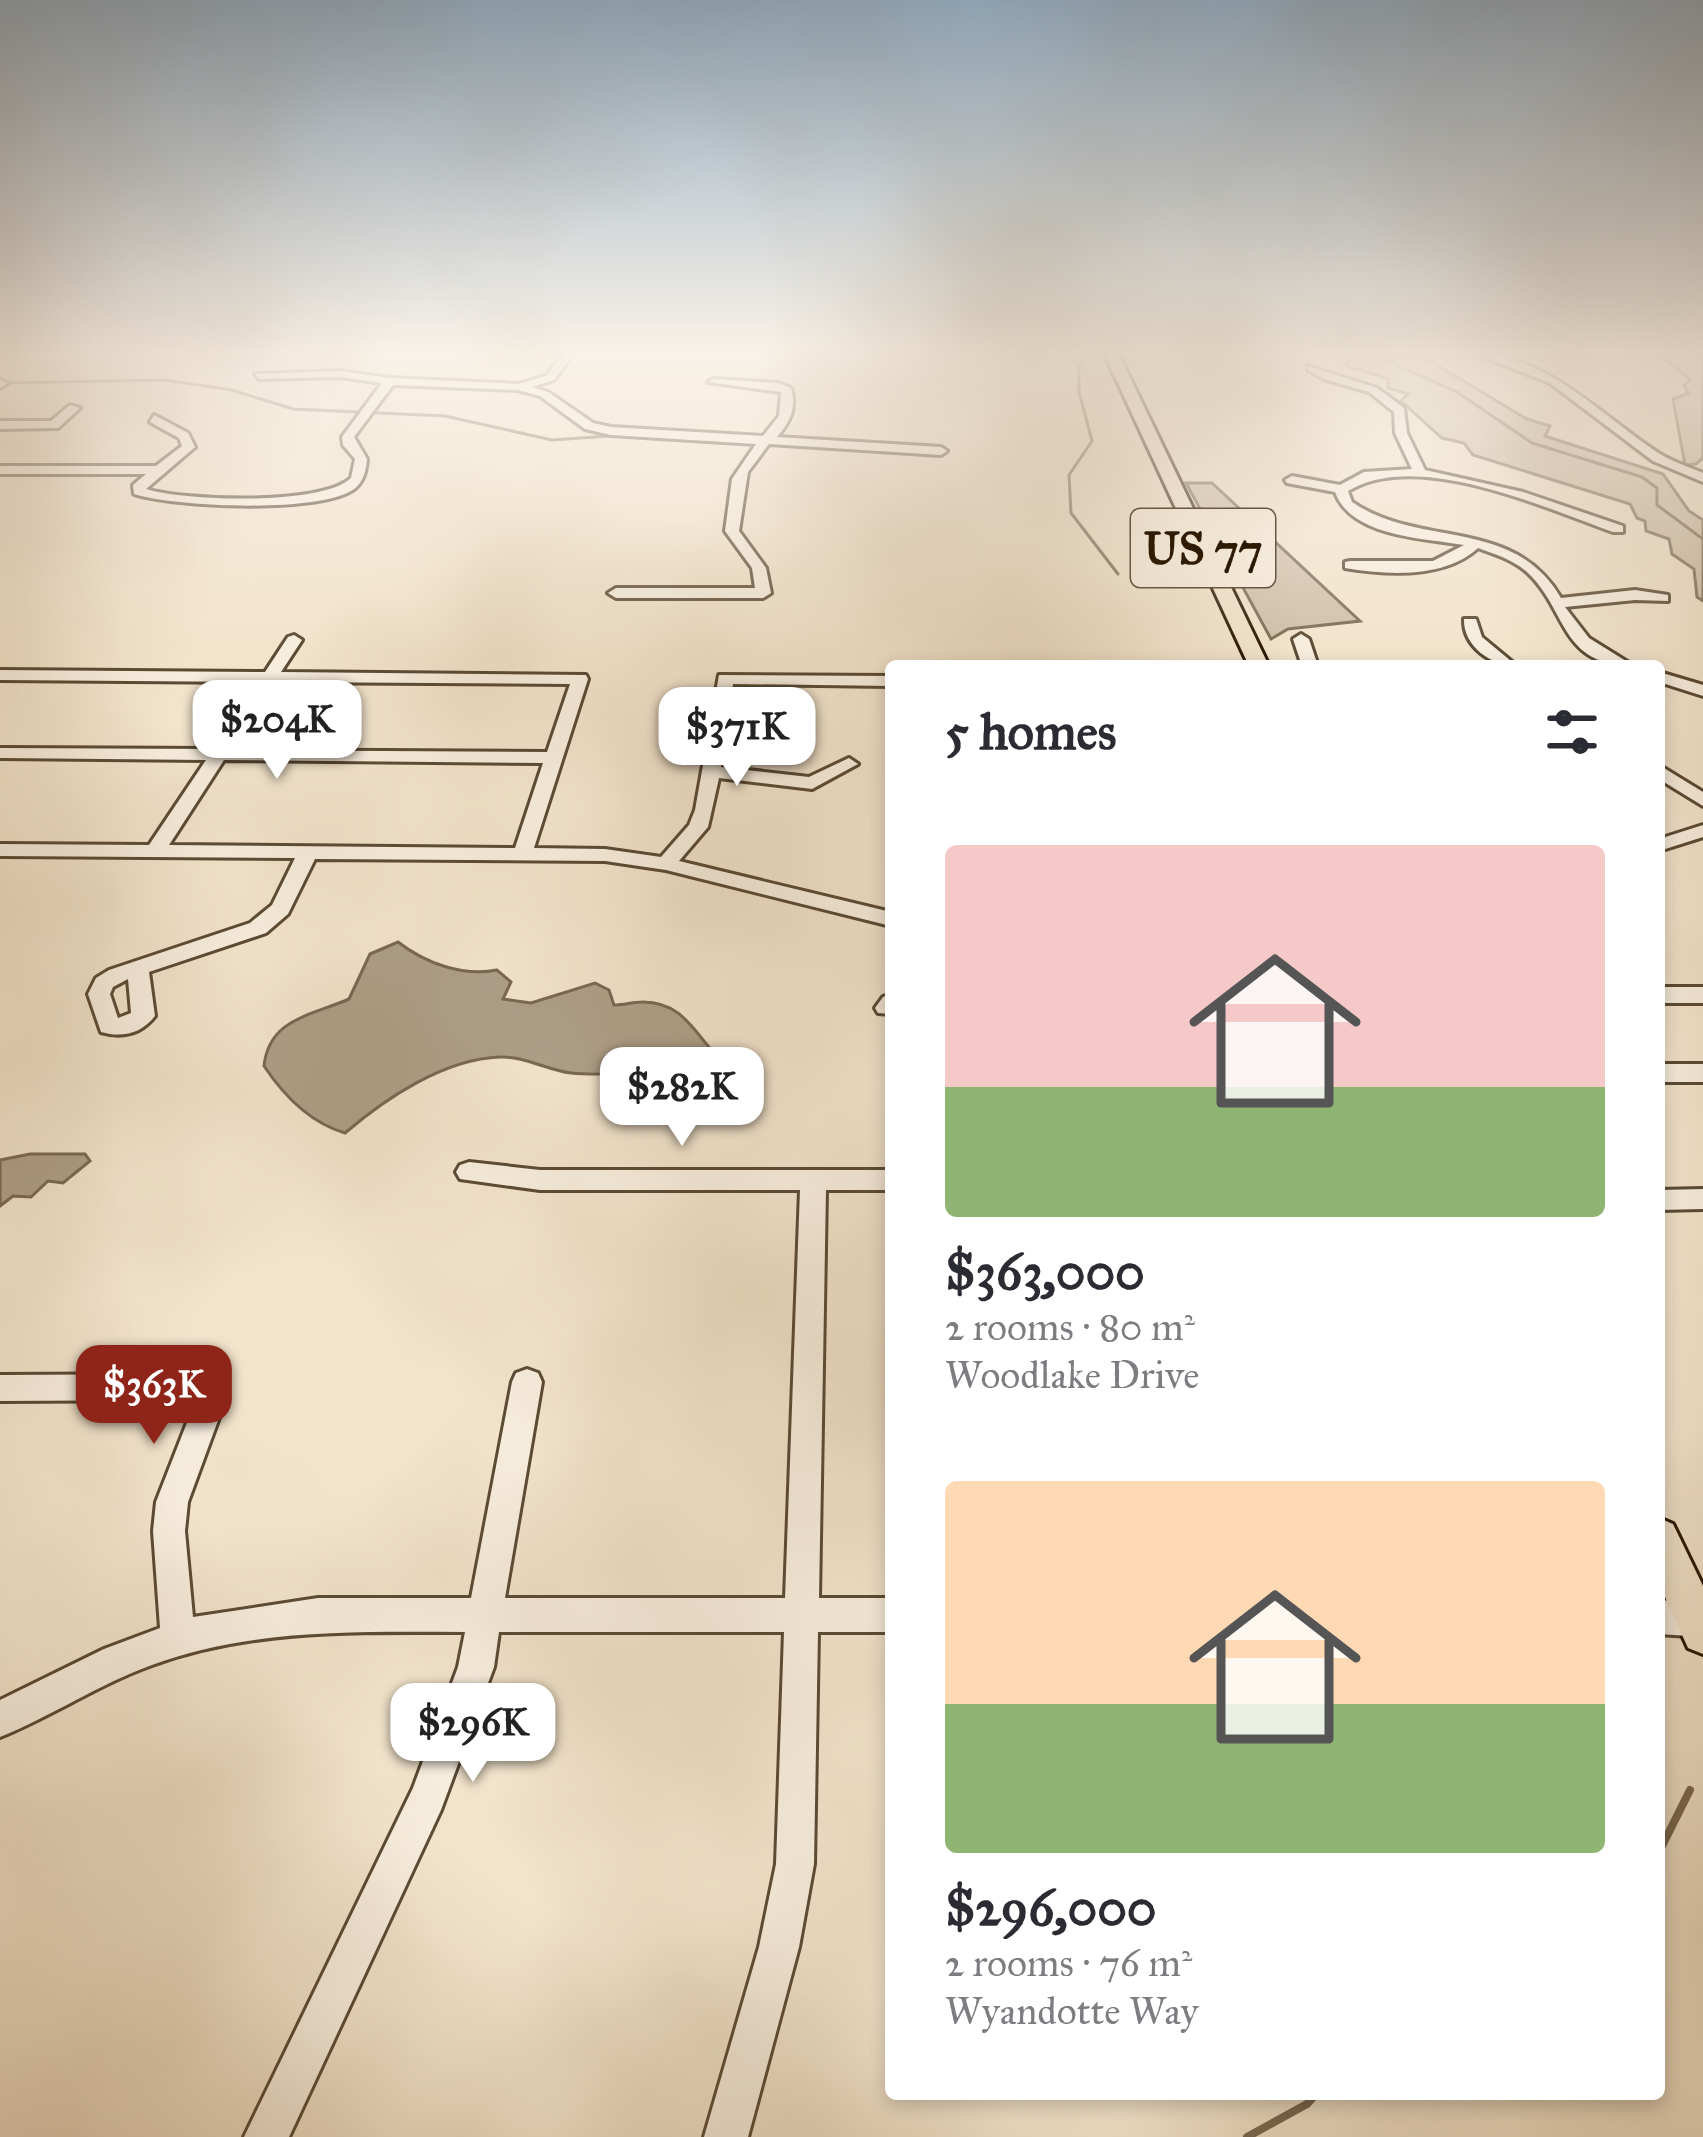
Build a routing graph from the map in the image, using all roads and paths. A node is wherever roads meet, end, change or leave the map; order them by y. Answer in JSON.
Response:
{"nodes":[{"id":1,"x":185,"y":453,"type":"edge"},
{"id":2,"x":356,"y":453,"type":"edge"},
{"id":3,"x":758,"y":453,"type":"edge"},
{"id":4,"x":1158,"y":453,"type":"edge"},
{"id":5,"x":1410,"y":453,"type":"edge"},
{"id":6,"x":1651,"y":453,"type":"edge"},
{"id":7,"x":0,"y":470,"type":"edge"},
{"id":8,"x":161,"y":470,"type":"junction"},
{"id":9,"x":1421,"y":476,"type":"junction"},
{"id":10,"x":1703,"y":478,"type":"edge"},
{"id":11,"x":1292,"y":480,"type":"dead end"},
{"id":12,"x":1342,"y":489,"type":"junction"},
{"id":13,"x":1618,"y":529,"type":"dead end"},
{"id":14,"x":1474,"y":543,"type":"junction"},
{"id":15,"x":1350,"y":565,"type":"dead end"},
{"id":16,"x":616,"y":592,"type":"dead end"},
{"id":17,"x":1663,"y":598,"type":"dead end"},
{"id":18,"x":1556,"y":602,"type":"junction"},
{"id":19,"x":1470,"y":622,"type":"dead end"},
{"id":20,"x":1301,"y":639,"type":"dead end"},
{"id":21,"x":294,"y":640,"type":"dead end"},
{"id":22,"x":1255,"y":660,"type":"edge"},
{"id":23,"x":1308,"y":660,"type":"edge"},
{"id":24,"x":1501,"y":660,"type":"edge"},
{"id":25,"x":1616,"y":660,"type":"edge"},
{"id":26,"x":0,"y":675,"type":"edge"},
{"id":27,"x":270,"y":677,"type":"junction"},
{"id":28,"x":1665,"y":680,"type":"edge"},
{"id":29,"x":885,"y":681,"type":"edge"},
{"id":30,"x":1703,"y":691,"type":"edge"},
{"id":31,"x":0,"y":754,"type":"edge"},
{"id":32,"x":217,"y":755,"type":"junction"},
{"id":33,"x":554,"y":758,"type":"junction"},
{"id":34,"x":849,"y":764,"type":"dead end"},
{"id":35,"x":712,"y":772,"type":"junction"},
{"id":36,"x":1665,"y":775,"type":"edge"},
{"id":37,"x":1703,"y":800,"type":"edge"},
{"id":38,"x":1703,"y":831,"type":"edge"},
{"id":39,"x":1665,"y":843,"type":"edge"},
{"id":40,"x":0,"y":850,"type":"edge"},
{"id":41,"x":155,"y":851,"type":"junction"},
{"id":42,"x":310,"y":851,"type":"junction"},
{"id":43,"x":523,"y":853,"type":"junction"},
{"id":44,"x":666,"y":864,"type":"junction"},
{"id":45,"x":885,"y":918,"type":"edge"},
{"id":46,"x":137,"y":969,"type":"dead end"},
{"id":47,"x":1665,"y":994,"type":"edge"},
{"id":48,"x":1695,"y":995,"type":"edge"},
{"id":49,"x":1703,"y":1013,"type":"edge"},
{"id":50,"x":1665,"y":1073,"type":"edge"},
{"id":51,"x":1703,"y":1073,"type":"edge"},
{"id":52,"x":469,"y":1172,"type":"dead end"},
{"id":53,"x":813,"y":1180,"type":"junction"},
{"id":54,"x":885,"y":1180,"type":"edge"},
{"id":55,"x":1665,"y":1199,"type":"edge"},
{"id":56,"x":1703,"y":1199,"type":"edge"},
{"id":57,"x":527,"y":1382,"type":"dead end"},
{"id":58,"x":0,"y":1388,"type":"edge"},
{"id":59,"x":1665,"y":1552,"type":"edge"},
{"id":60,"x":802,"y":1615,"type":"junction"},
{"id":61,"x":885,"y":1615,"type":"edge"},
{"id":62,"x":484,"y":1616,"type":"junction"},
{"id":63,"x":1693,"y":1620,"type":"edge"},
{"id":64,"x":178,"y":1636,"type":"junction"},
{"id":65,"x":0,"y":1719,"type":"edge"},
{"id":66,"x":266,"y":2137,"type":"edge"},
{"id":67,"x":726,"y":2137,"type":"edge"}],
"edges":[{"from":1,"to":8,"type":"street"},
{"from":2,"to":8,"type":"street"},
{"from":3,"to":16,"type":"street"},
{"from":4,"to":22,"type":"main road","number":"US 77"},
{"from":5,"to":9,"type":"street"},
{"from":6,"to":10,"type":"street"},
{"from":7,"to":8,"type":"street"},
{"from":9,"to":12,"type":"street"},
{"from":9,"to":13,"type":"street"},
{"from":11,"to":12,"type":"street"},
{"from":12,"to":14,"type":"street"},
{"from":14,"to":15,"type":"street"},
{"from":14,"to":18,"type":"street"},
{"from":17,"to":18,"type":"street"},
{"from":18,"to":25,"type":"street"},
{"from":19,"to":24,"type":"street"},
{"from":20,"to":23,"type":"street"},
{"from":21,"to":27,"type":"street"},
{"from":26,"to":27,"type":"street"},
{"from":27,"to":32,"type":"street"},
{"from":27,"to":33,"type":"street"},
{"from":28,"to":30,"type":"street"},
{"from":29,"to":35,"type":"street"},
{"from":31,"to":32,"type":"street"},
{"from":32,"to":33,"type":"street"},
{"from":32,"to":41,"type":"street"},
{"from":33,"to":43,"type":"street"},
{"from":34,"to":35,"type":"street"},
{"from":35,"to":44,"type":"street"},
{"from":36,"to":37,"type":"street"},
{"from":38,"to":39,"type":"street"},
{"from":40,"to":41,"type":"street"},
{"from":41,"to":42,"type":"street"},
{"from":42,"to":43,"type":"street"},
{"from":42,"to":46,"type":"street"},
{"from":43,"to":44,"type":"street"},
{"from":44,"to":45,"type":"street"},
{"from":47,"to":48,"type":"street"},
{"from":48,"to":49,"type":"street"},
{"from":50,"to":51,"type":"street"},
{"from":52,"to":53,"type":"street"},
{"from":53,"to":54,"type":"street"},
{"from":53,"to":60,"type":"street"},
{"from":55,"to":56,"type":"street"},
{"from":57,"to":62,"type":"street"},
{"from":58,"to":64,"type":"street"},
{"from":59,"to":63,"type":"main road"},
{"from":60,"to":61,"type":"street"},
{"from":60,"to":62,"type":"street"},
{"from":60,"to":67,"type":"street"},
{"from":62,"to":64,"type":"street"},
{"from":62,"to":66,"type":"street"},
{"from":64,"to":65,"type":"street"}]}
